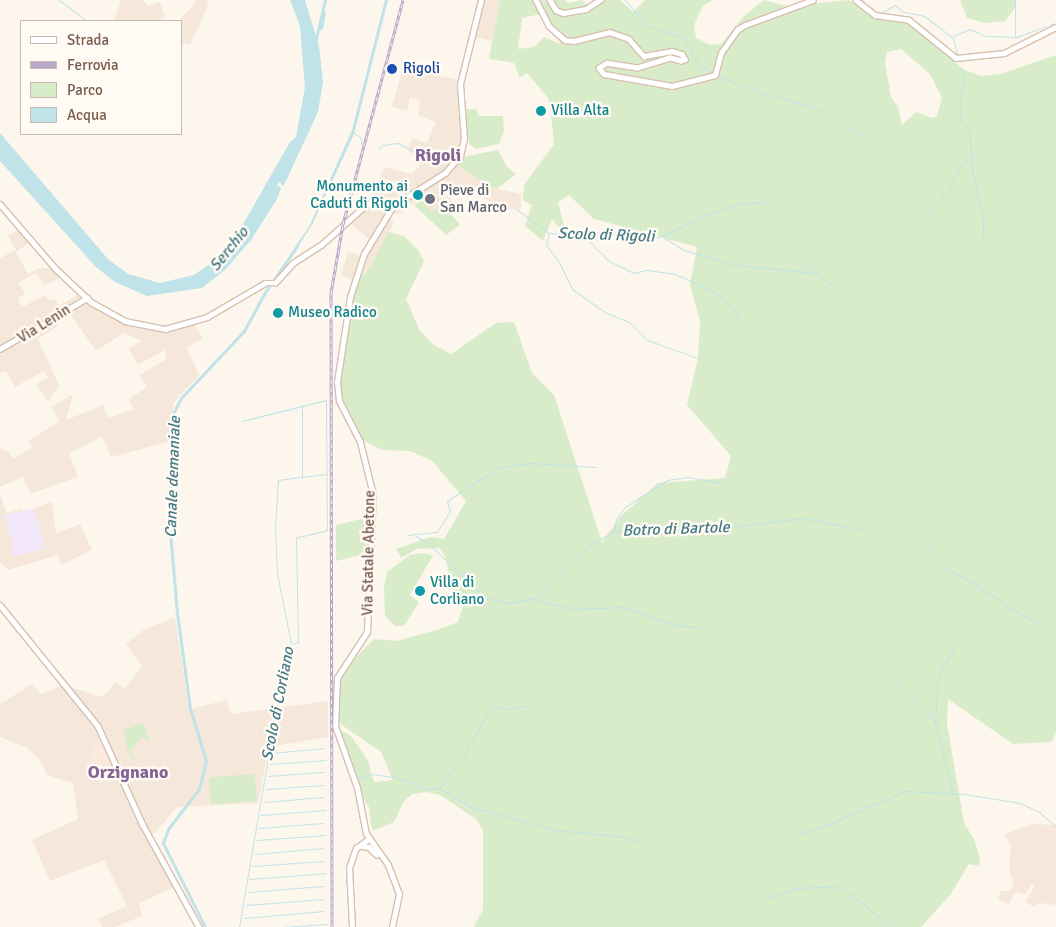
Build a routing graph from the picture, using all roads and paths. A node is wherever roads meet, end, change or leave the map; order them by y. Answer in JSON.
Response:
{"nodes":[{"id":1,"x":482,"y":0,"type":"edge"},
{"id":2,"x":536,"y":0,"type":"edge"},
{"id":3,"x":550,"y":0,"type":"edge"},
{"id":4,"x":600,"y":0,"type":"edge"},
{"id":5,"x":813,"y":0,"type":"edge"},
{"id":6,"x":856,"y":0,"type":"edge"},
{"id":7,"x":1056,"y":26,"type":"edge"},
{"id":8,"x":0,"y":204,"type":"edge"},
{"id":9,"x":393,"y":206,"type":"junction"},
{"id":10,"x":87,"y":298,"type":"junction"},
{"id":11,"x":0,"y":349,"type":"edge"},
{"id":12,"x":0,"y":605,"type":"edge"},
{"id":13,"x":364,"y":826,"type":"junction"},
{"id":14,"x":369,"y":839,"type":"junction"},
{"id":15,"x":362,"y":844,"type":"junction"},
{"id":16,"x":384,"y":860,"type":"junction"},
{"id":17,"x":199,"y":927,"type":"edge"},
{"id":18,"x":352,"y":927,"type":"edge"},
{"id":19,"x":392,"y":927,"type":"edge"}],
"edges":[{"from":1,"to":9,"type":"main road","name":"Via Statale Abetone"},
{"from":2,"to":5,"type":"main road"},
{"from":3,"to":4,"type":"main road"},
{"from":6,"to":7,"type":"main road"},
{"from":8,"to":10,"type":"main road"},
{"from":9,"to":10,"type":"main road"},
{"from":9,"to":13,"type":"main road","name":"Via Statale Abetone"},
{"from":10,"to":11,"type":"main road","name":"Via Lenin"},
{"from":12,"to":17,"type":"main road"},
{"from":13,"to":14,"type":"main road","name":"Via Statale Abetone"},
{"from":13,"to":15,"type":"main road"},
{"from":14,"to":15,"type":"main road"},
{"from":14,"to":16,"type":"main road","name":"Via Statale Abetone"},
{"from":15,"to":16,"type":"main road"},
{"from":15,"to":18,"type":"main road"},
{"from":16,"to":19,"type":"main road","name":"Via Statale Abetone"}]}
